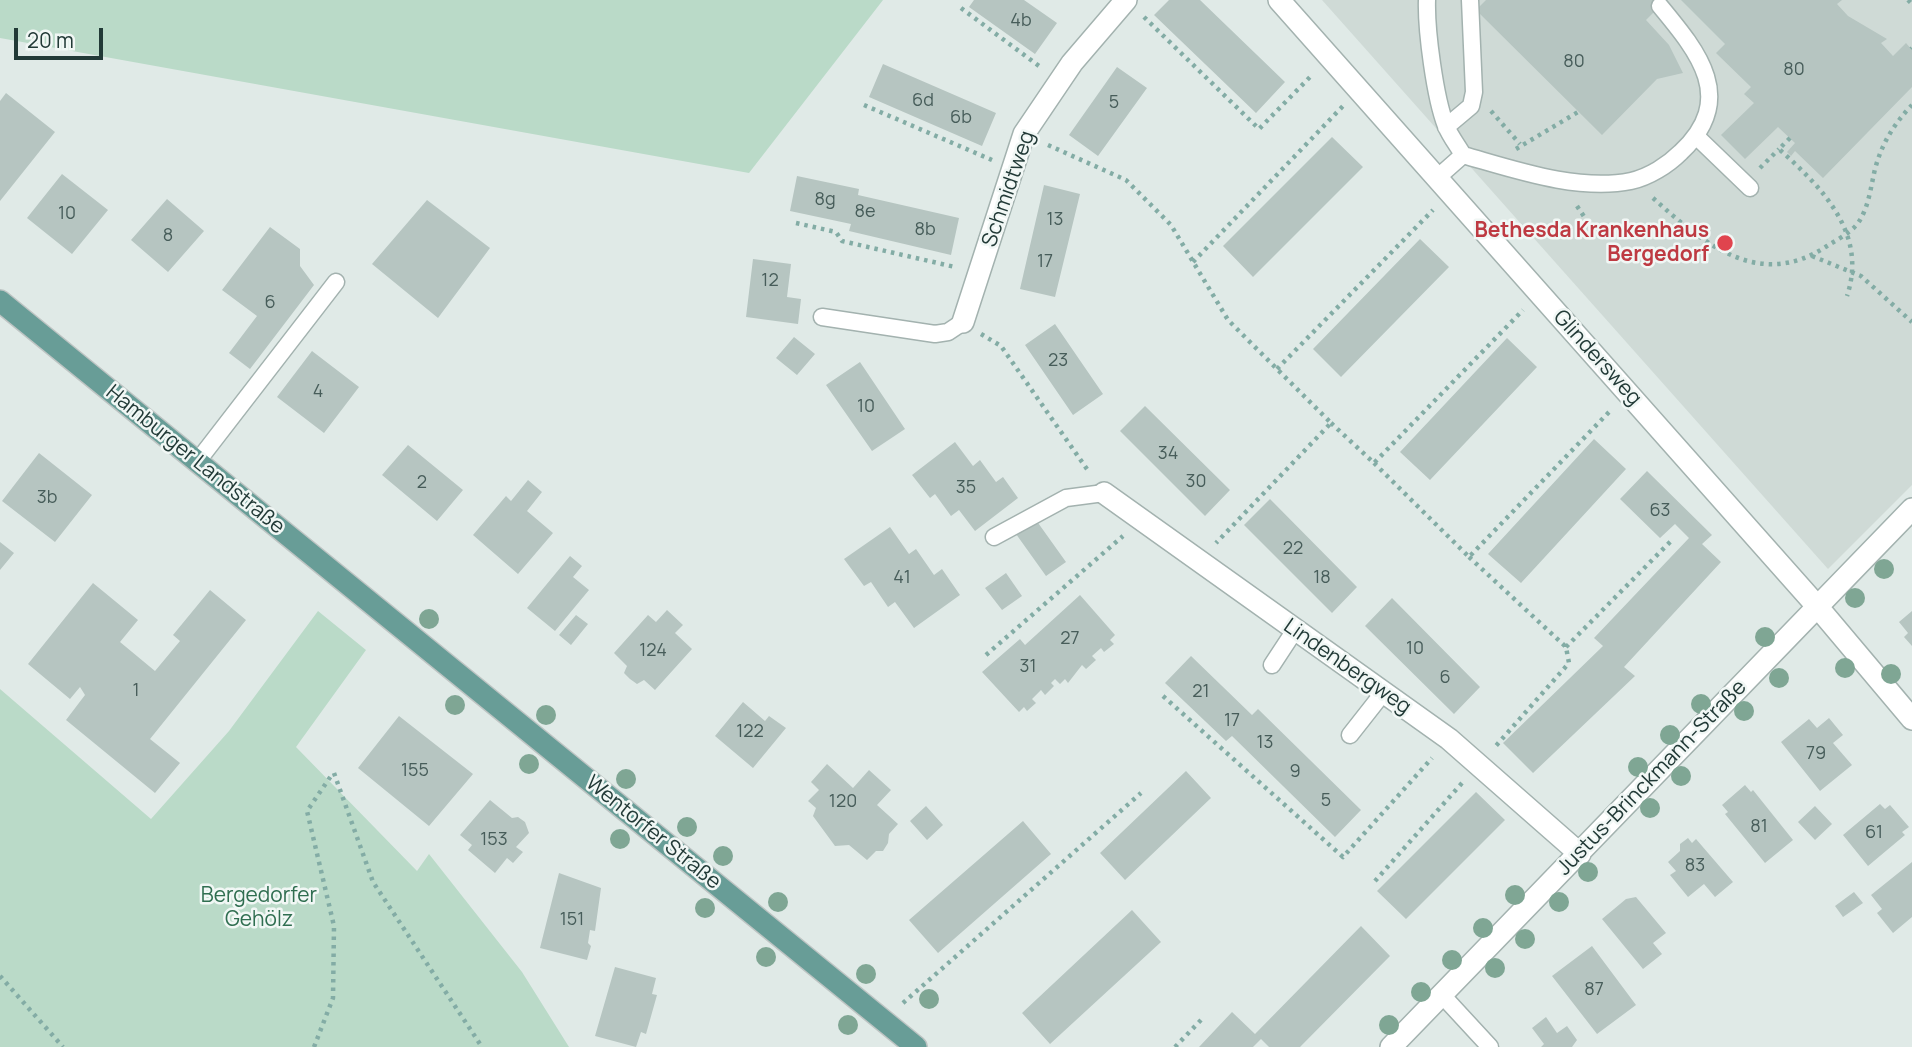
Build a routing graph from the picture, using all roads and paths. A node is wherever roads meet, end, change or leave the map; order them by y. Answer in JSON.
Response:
{"nodes":[{"id":1,"x":1279,"y":0,"type":"edge"},
{"id":2,"x":1427,"y":0,"type":"edge"},
{"id":3,"x":1470,"y":0,"type":"edge"},
{"id":4,"x":1908,"y":0,"type":"edge"},
{"id":5,"x":1912,"y":4,"type":"edge"},
{"id":6,"x":1131,"y":5,"type":"edge"},
{"id":7,"x":1660,"y":6,"type":"dead end"},
{"id":8,"x":961,"y":8,"type":"dead end"},
{"id":9,"x":1329,"y":57,"type":"junction"},
{"id":10,"x":1059,"y":82,"type":"junction"},
{"id":11,"x":1358,"y":90,"type":"junction"},
{"id":12,"x":1474,"y":92,"type":"junction"},
{"id":13,"x":864,"y":105,"type":"dead end"},
{"id":14,"x":1912,"y":105,"type":"edge"},
{"id":15,"x":1578,"y":112,"type":"dead end"},
{"id":16,"x":1446,"y":127,"type":"junction"},
{"id":17,"x":1024,"y":134,"type":"junction"},
{"id":18,"x":1698,"y":137,"type":"junction"},
{"id":19,"x":1790,"y":138,"type":"dead end"},
{"id":20,"x":1520,"y":144,"type":"junction"},
{"id":21,"x":1463,"y":155,"type":"junction"},
{"id":22,"x":1498,"y":165,"type":"junction"},
{"id":23,"x":1013,"y":168,"type":"junction"},
{"id":24,"x":1637,"y":179,"type":"junction"},
{"id":25,"x":1443,"y":185,"type":"junction"},
{"id":26,"x":1750,"y":188,"type":"dead end"},
{"id":27,"x":796,"y":223,"type":"dead end"},
{"id":28,"x":1847,"y":233,"type":"junction"},
{"id":29,"x":1812,"y":256,"type":"junction"},
{"id":30,"x":1193,"y":262,"type":"junction"},
{"id":31,"x":1853,"y":271,"type":"junction"},
{"id":32,"x":980,"y":273,"type":"junction"},
{"id":33,"x":336,"y":282,"type":"dead end"},
{"id":34,"x":1539,"y":293,"type":"junction"},
{"id":35,"x":1847,"y":296,"type":"dead end"},
{"id":36,"x":0,"y":301,"type":"edge"},
{"id":37,"x":822,"y":317,"type":"dead end"},
{"id":38,"x":963,"y":322,"type":"junction"},
{"id":39,"x":1912,"y":322,"type":"edge"},
{"id":40,"x":1277,"y":369,"type":"junction"},
{"id":41,"x":1628,"y":393,"type":"junction"},
{"id":42,"x":1331,"y":423,"type":"junction"},
{"id":43,"x":197,"y":461,"type":"junction"},
{"id":44,"x":1374,"y":463,"type":"junction"},
{"id":45,"x":1104,"y":493,"type":"junction"},
{"id":46,"x":1912,"y":509,"type":"edge"},
{"id":47,"x":1142,"y":520,"type":"junction"},
{"id":48,"x":995,"y":537,"type":"dead end"},
{"id":49,"x":1671,"y":541,"type":"dead end"},
{"id":50,"x":1469,"y":557,"type":"junction"},
{"id":51,"x":1198,"y":561,"type":"junction"},
{"id":52,"x":1816,"y":606,"type":"junction"},
{"id":53,"x":389,"y":618,"type":"joint"},
{"id":54,"x":1295,"y":630,"type":"junction"},
{"id":55,"x":1566,"y":646,"type":"junction"},
{"id":56,"x":986,"y":654,"type":"dead end"},
{"id":57,"x":1272,"y":665,"type":"dead end"},
{"id":58,"x":1384,"y":692,"type":"junction"},
{"id":59,"x":1163,"y":696,"type":"dead end"},
{"id":60,"x":1912,"y":719,"type":"edge"},
{"id":61,"x":1350,"y":735,"type":"dead end"},
{"id":62,"x":1449,"y":739,"type":"junction"},
{"id":63,"x":1479,"y":765,"type":"junction"},
{"id":64,"x":1141,"y":793,"type":"dead end"},
{"id":65,"x":1580,"y":854,"type":"junction"},
{"id":66,"x":1375,"y":881,"type":"dead end"},
{"id":67,"x":0,"y":976,"type":"edge"},
{"id":68,"x":1442,"y":995,"type":"junction"},
{"id":69,"x":883,"y":1020,"type":"junction"},
{"id":70,"x":1201,"y":1020,"type":"dead end"},
{"id":71,"x":63,"y":1047,"type":"edge"},
{"id":72,"x":314,"y":1047,"type":"edge"},
{"id":73,"x":482,"y":1047,"type":"edge"},
{"id":74,"x":916,"y":1047,"type":"edge"},
{"id":75,"x":1175,"y":1047,"type":"edge"},
{"id":76,"x":1391,"y":1047,"type":"edge"},
{"id":77,"x":1490,"y":1047,"type":"edge"}],
"edges":[{"from":1,"to":9,"type":"street","name":"Glindersweg"},
{"from":2,"to":16,"type":"lane"},
{"from":3,"to":12,"type":"lane"},
{"from":4,"to":5,"type":"path"},
{"from":6,"to":9,"type":"path"},
{"from":6,"to":10,"type":"street","name":"Schmidtweg"},
{"from":7,"to":18,"type":"lane"},
{"from":8,"to":10,"type":"path"},
{"from":9,"to":11,"type":"street","name":"Glindersweg"},
{"from":10,"to":17,"type":"street","name":"Schmidtweg"},
{"from":11,"to":25,"type":"street","name":"Glindersweg"},
{"from":11,"to":30,"type":"path"},
{"from":12,"to":16,"type":"lane"},
{"from":12,"to":20,"type":"path"},
{"from":13,"to":23,"type":"path"},
{"from":14,"to":28,"type":"path"},
{"from":15,"to":20,"type":"path"},
{"from":16,"to":21,"type":"lane"},
{"from":17,"to":23,"type":"street","name":"Schmidtweg"},
{"from":17,"to":30,"type":"path"},
{"from":18,"to":24,"type":"lane"},
{"from":18,"to":26,"type":"lane"},
{"from":19,"to":28,"type":"path"},
{"from":20,"to":22,"type":"path"},
{"from":21,"to":22,"type":"lane"},
{"from":21,"to":25,"type":"lane"},
{"from":22,"to":24,"type":"lane"},
{"from":23,"to":32,"type":"street","name":"Schmidtweg"},
{"from":24,"to":29,"type":"path"},
{"from":25,"to":34,"type":"street","name":"Glindersweg"},
{"from":25,"to":40,"type":"path"},
{"from":27,"to":32,"type":"path"},
{"from":28,"to":29,"type":"path"},
{"from":28,"to":31,"type":"path"},
{"from":29,"to":31,"type":"path"},
{"from":30,"to":40,"type":"path"},
{"from":31,"to":35,"type":"path"},
{"from":31,"to":39,"type":"path"},
{"from":32,"to":38,"type":"street","name":"Schmidtweg"},
{"from":33,"to":43,"type":"lane"},
{"from":34,"to":41,"type":"street","name":"Glindersweg"},
{"from":34,"to":44,"type":"path"},
{"from":36,"to":43,"type":"main road","name":"Hamburger Landstraße"},
{"from":37,"to":38,"type":"lane"},
{"from":38,"to":45,"type":"path"},
{"from":40,"to":42,"type":"path"},
{"from":41,"to":50,"type":"path"},
{"from":41,"to":52,"type":"street","name":"Glindersweg"},
{"from":42,"to":44,"type":"path"},
{"from":42,"to":51,"type":"path"},
{"from":43,"to":53,"type":"main road","name":"Hamburger Landstraße"},
{"from":44,"to":50,"type":"path"},
{"from":45,"to":47,"type":"street","name":"Lindenbergweg"},
{"from":45,"to":48,"type":"lane"},
{"from":46,"to":52,"type":"street","name":"Justus-Brinckmann-Straße"},
{"from":47,"to":51,"type":"street","name":"Lindenbergweg"},
{"from":47,"to":56,"type":"path"},
{"from":49,"to":55,"type":"path"},
{"from":50,"to":55,"type":"path"},
{"from":51,"to":54,"type":"street","name":"Lindenbergweg"},
{"from":52,"to":60,"type":"street","name":"Glindersweg"},
{"from":52,"to":65,"type":"street","name":"Justus-Brinckmann-Straße"},
{"from":53,"to":69,"type":"main road","name":"Wentorfer Straße"},
{"from":54,"to":57,"type":"lane"},
{"from":54,"to":58,"type":"street","name":"Lindenbergweg"},
{"from":55,"to":63,"type":"path"},
{"from":58,"to":61,"type":"lane"},
{"from":58,"to":62,"type":"street","name":"Lindenbergweg"},
{"from":59,"to":62,"type":"path"},
{"from":62,"to":63,"type":"street","name":"Lindenbergweg"},
{"from":63,"to":65,"type":"street","name":"Lindenbergweg"},
{"from":63,"to":66,"type":"path"},
{"from":64,"to":69,"type":"path"},
{"from":65,"to":68,"type":"street","name":"Justus-Brinckmann-Straße"},
{"from":67,"to":71,"type":"path"},
{"from":68,"to":76,"type":"street","name":"Justus-Brinckmann-Straße"},
{"from":68,"to":77,"type":"lane"},
{"from":69,"to":74,"type":"main road","name":"Wentorfer Straße"},
{"from":70,"to":75,"type":"path"},
{"from":72,"to":73,"type":"path"}]}
